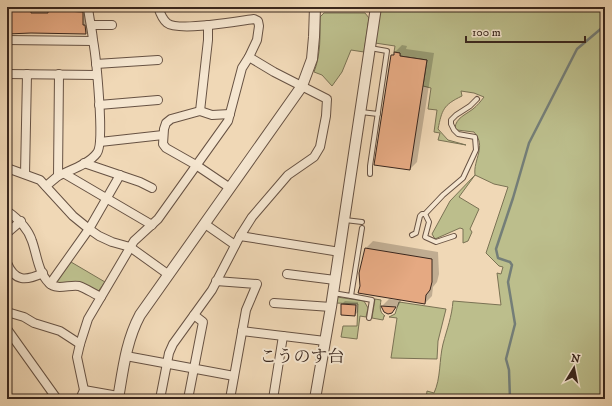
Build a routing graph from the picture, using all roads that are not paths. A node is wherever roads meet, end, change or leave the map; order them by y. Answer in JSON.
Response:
{"nodes":[{"id":1,"x":88,"y":7,"type":"edge"},
{"id":2,"x":158,"y":7,"type":"edge"},
{"id":3,"x":314,"y":7,"type":"edge"},
{"id":4,"x":376,"y":7,"type":"edge"},
{"id":5,"x":90,"y":25,"type":"junction"},
{"id":6,"x":112,"y":25,"type":"dead end"},
{"id":7,"x":208,"y":25,"type":"junction"},
{"id":8,"x":7,"y":40,"type":"edge"},
{"id":9,"x":93,"y":41,"type":"junction"},
{"id":10,"x":370,"y":48,"type":"junction"},
{"id":11,"x":249,"y":57,"type":"junction"},
{"id":12,"x":158,"y":60,"type":"dead end"},
{"id":13,"x":96,"y":64,"type":"junction"},
{"id":14,"x":7,"y":74,"type":"edge"},
{"id":15,"x":26,"y":74,"type":"junction"},
{"id":16,"x":59,"y":74,"type":"junction"},
{"id":17,"x":96,"y":75,"type":"junction"},
{"id":18,"x":302,"y":86,"type":"junction"},
{"id":19,"x":476,"y":99,"type":"dead end"},
{"id":20,"x":158,"y":100,"type":"dead end"},
{"id":21,"x":99,"y":105,"type":"junction"},
{"id":22,"x":200,"y":111,"type":"junction"},
{"id":23,"x":361,"y":112,"type":"junction"},
{"id":24,"x":230,"y":114,"type":"junction"},
{"id":25,"x":378,"y":114,"type":"junction"},
{"id":26,"x":163,"y":135,"type":"junction"},
{"id":27,"x":100,"y":142,"type":"junction"},
{"id":28,"x":84,"y":163,"type":"junction"},
{"id":29,"x":196,"y":165,"type":"junction"},
{"id":30,"x":7,"y":168,"type":"edge"},
{"id":31,"x":25,"y":174,"type":"junction"},
{"id":32,"x":370,"y":174,"type":"dead end"},
{"id":33,"x":62,"y":175,"type":"junction"},
{"id":34,"x":120,"y":175,"type":"junction"},
{"id":35,"x":46,"y":186,"type":"junction"},
{"id":36,"x":152,"y":188,"type":"dead end"},
{"id":37,"x":230,"y":188,"type":"junction"},
{"id":38,"x":107,"y":198,"type":"junction"},
{"id":39,"x":7,"y":210,"type":"edge"},
{"id":40,"x":424,"y":214,"type":"junction"},
{"id":41,"x":344,"y":220,"type":"junction"},
{"id":42,"x":21,"y":221,"type":"junction"},
{"id":43,"x":362,"y":222,"type":"dead end"},
{"id":44,"x":205,"y":224,"type":"junction"},
{"id":45,"x":152,"y":225,"type":"junction"},
{"id":46,"x":362,"y":228,"type":"dead end"},
{"id":47,"x":89,"y":229,"type":"junction"},
{"id":48,"x":7,"y":233,"type":"edge"},
{"id":49,"x":240,"y":236,"type":"junction"},
{"id":50,"x":412,"y":236,"type":"dead end"},
{"id":51,"x":454,"y":236,"type":"dead end"},
{"id":52,"x":235,"y":245,"type":"junction"},
{"id":53,"x":130,"y":247,"type":"junction"},
{"id":54,"x":340,"y":252,"type":"junction"},
{"id":55,"x":7,"y":263,"type":"edge"},
{"id":56,"x":43,"y":273,"type":"junction"},
{"id":57,"x":287,"y":274,"type":"dead end"},
{"id":58,"x":169,"y":275,"type":"junction"},
{"id":59,"x":335,"y":280,"type":"junction"},
{"id":60,"x":216,"y":281,"type":"junction"},
{"id":61,"x":50,"y":284,"type":"junction"},
{"id":62,"x":333,"y":293,"type":"junction"},
{"id":63,"x":351,"y":296,"type":"junction"},
{"id":64,"x":101,"y":297,"type":"junction"},
{"id":65,"x":274,"y":303,"type":"dead end"},
{"id":66,"x":331,"y":308,"type":"junction"},
{"id":67,"x":7,"y":312,"type":"edge"},
{"id":68,"x":194,"y":315,"type":"junction"},
{"id":69,"x":369,"y":318,"type":"dead end"},
{"id":70,"x":7,"y":329,"type":"edge"},
{"id":71,"x":242,"y":331,"type":"junction"},
{"id":72,"x":284,"y":336,"type":"junction"},
{"id":73,"x":325,"y":341,"type":"junction"},
{"id":74,"x":80,"y":344,"type":"junction"},
{"id":75,"x":126,"y":356,"type":"junction"},
{"id":76,"x":166,"y":364,"type":"junction"},
{"id":77,"x":194,"y":368,"type":"junction"},
{"id":78,"x":234,"y":376,"type":"junction"},
{"id":79,"x":84,"y":390,"type":"junction"},
{"id":80,"x":118,"y":398,"type":"edge"},
{"id":81,"x":56,"y":399,"type":"edge"},
{"id":82,"x":80,"y":399,"type":"edge"},
{"id":83,"x":160,"y":399,"type":"edge"},
{"id":84,"x":188,"y":399,"type":"edge"},
{"id":85,"x":230,"y":399,"type":"edge"},
{"id":86,"x":273,"y":399,"type":"edge"},
{"id":87,"x":315,"y":399,"type":"edge"}],
"edges":[{"from":1,"to":5,"type":"street"},
{"from":2,"to":7,"type":"street"},
{"from":3,"to":18,"type":"street"},
{"from":4,"to":10,"type":"street"},
{"from":5,"to":6,"type":"street"},
{"from":5,"to":9,"type":"street"},
{"from":7,"to":11,"type":"street"},
{"from":7,"to":22,"type":"street"},
{"from":8,"to":9,"type":"street"},
{"from":9,"to":13,"type":"street"},
{"from":10,"to":23,"type":"street"},
{"from":10,"to":25,"type":"lane"},
{"from":11,"to":18,"type":"street"},
{"from":11,"to":24,"type":"street"},
{"from":12,"to":13,"type":"street"},
{"from":13,"to":17,"type":"street"},
{"from":14,"to":15,"type":"street"},
{"from":15,"to":16,"type":"street"},
{"from":15,"to":31,"type":"street"},
{"from":16,"to":17,"type":"street"},
{"from":16,"to":33,"type":"street"},
{"from":17,"to":21,"type":"street"},
{"from":18,"to":37,"type":"street"},
{"from":18,"to":49,"type":"street"},
{"from":19,"to":40,"type":"lane"},
{"from":20,"to":21,"type":"street"},
{"from":21,"to":27,"type":"street"},
{"from":22,"to":24,"type":"street"},
{"from":22,"to":26,"type":"street"},
{"from":23,"to":25,"type":"lane"},
{"from":23,"to":41,"type":"street"},
{"from":24,"to":29,"type":"street"},
{"from":25,"to":32,"type":"lane"},
{"from":26,"to":27,"type":"street"},
{"from":26,"to":29,"type":"street"},
{"from":27,"to":28,"type":"street"},
{"from":28,"to":33,"type":"street"},
{"from":28,"to":34,"type":"street"},
{"from":29,"to":37,"type":"street"},
{"from":29,"to":45,"type":"street"},
{"from":30,"to":31,"type":"street"},
{"from":31,"to":35,"type":"street"},
{"from":33,"to":35,"type":"street"},
{"from":33,"to":38,"type":"street"},
{"from":34,"to":36,"type":"street"},
{"from":34,"to":38,"type":"street"},
{"from":35,"to":47,"type":"street"},
{"from":37,"to":44,"type":"street"},
{"from":38,"to":45,"type":"street"},
{"from":38,"to":47,"type":"street"},
{"from":39,"to":42,"type":"street"},
{"from":40,"to":50,"type":"lane"},
{"from":40,"to":51,"type":"lane"},
{"from":41,"to":43,"type":"lane"},
{"from":41,"to":54,"type":"street"},
{"from":42,"to":48,"type":"street"},
{"from":42,"to":56,"type":"street"},
{"from":44,"to":52,"type":"street"},
{"from":44,"to":58,"type":"street"},
{"from":45,"to":53,"type":"street"},
{"from":46,"to":63,"type":"lane"},
{"from":47,"to":53,"type":"street"},
{"from":47,"to":61,"type":"street"},
{"from":49,"to":52,"type":"street"},
{"from":49,"to":54,"type":"street"},
{"from":52,"to":60,"type":"street"},
{"from":53,"to":58,"type":"street"},
{"from":53,"to":64,"type":"street"},
{"from":54,"to":59,"type":"street"},
{"from":55,"to":56,"type":"street"},
{"from":56,"to":61,"type":"street"},
{"from":57,"to":59,"type":"street"},
{"from":58,"to":75,"type":"street"},
{"from":59,"to":62,"type":"street"},
{"from":60,"to":68,"type":"street"},
{"from":60,"to":71,"type":"street"},
{"from":61,"to":64,"type":"street"},
{"from":62,"to":63,"type":"lane"},
{"from":62,"to":66,"type":"street"},
{"from":63,"to":69,"type":"lane"},
{"from":64,"to":74,"type":"street"},
{"from":65,"to":66,"type":"street"},
{"from":66,"to":73,"type":"street"},
{"from":67,"to":74,"type":"street"},
{"from":68,"to":76,"type":"street"},
{"from":68,"to":77,"type":"street"},
{"from":70,"to":81,"type":"street"},
{"from":71,"to":72,"type":"street"},
{"from":71,"to":78,"type":"street"},
{"from":72,"to":73,"type":"street"},
{"from":72,"to":86,"type":"street"},
{"from":73,"to":87,"type":"street"},
{"from":74,"to":79,"type":"street"},
{"from":75,"to":76,"type":"street"},
{"from":75,"to":80,"type":"street"},
{"from":76,"to":77,"type":"street"},
{"from":76,"to":83,"type":"street"},
{"from":77,"to":78,"type":"street"},
{"from":77,"to":84,"type":"street"},
{"from":78,"to":85,"type":"street"},
{"from":79,"to":80,"type":"street"},
{"from":79,"to":82,"type":"street"}]}
